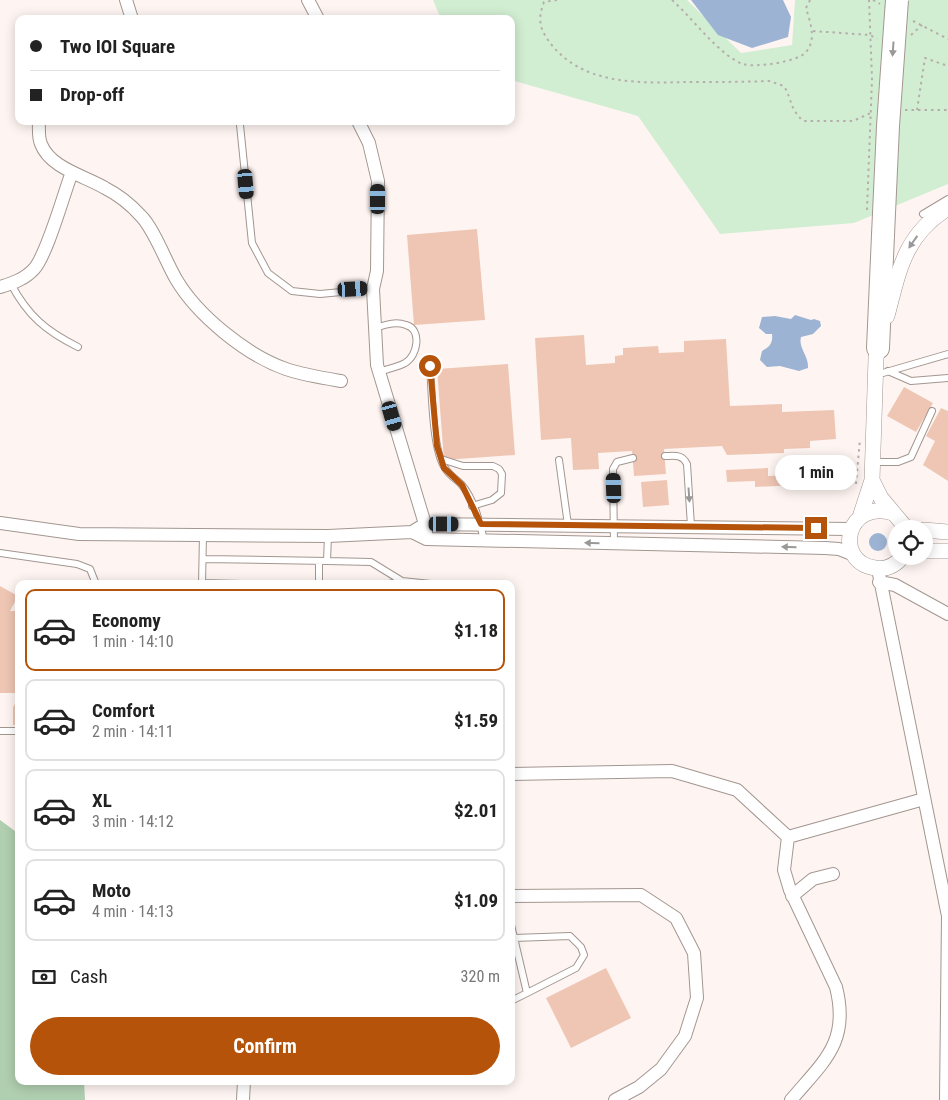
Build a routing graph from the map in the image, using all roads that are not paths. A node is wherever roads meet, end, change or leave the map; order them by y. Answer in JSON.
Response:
{"nodes":[{"id":1,"x":126,"y":0,"type":"edge"},
{"id":2,"x":308,"y":0,"type":"edge"},
{"id":3,"x":897,"y":0,"type":"edge"},
{"id":4,"x":131,"y":15,"type":"edge"},
{"id":5,"x":316,"y":15,"type":"edge"},
{"id":6,"x":39,"y":125,"type":"edge"},
{"id":7,"x":240,"y":125,"type":"dead end"},
{"id":8,"x":360,"y":125,"type":"edge"},
{"id":9,"x":72,"y":172,"type":"junction"},
{"id":10,"x":948,"y":199,"type":"edge"},
{"id":11,"x":948,"y":208,"type":"edge"},
{"id":12,"x":922,"y":214,"type":"dead end"},
{"id":13,"x":5,"y":285,"type":"edge"},
{"id":14,"x":373,"y":288,"type":"junction"},
{"id":15,"x":374,"y":328,"type":"junction"},
{"id":16,"x":78,"y":347,"type":"dead end"},
{"id":17,"x":878,"y":348,"type":"junction"},
{"id":18,"x":948,"y":354,"type":"edge"},
{"id":19,"x":430,"y":366,"type":"dead end"},
{"id":20,"x":379,"y":372,"type":"junction"},
{"id":21,"x":882,"y":373,"type":"junction"},
{"id":22,"x":948,"y":378,"type":"edge"},
{"id":23,"x":342,"y":381,"type":"dead end"},
{"id":24,"x":932,"y":411,"type":"dead end"},
{"id":25,"x":665,"y":456,"type":"dead end"},
{"id":26,"x":633,"y":458,"type":"dead end"},
{"id":27,"x":442,"y":459,"type":"junction"},
{"id":28,"x":559,"y":460,"type":"dead end"},
{"id":29,"x":872,"y":462,"type":"junction"},
{"id":30,"x":872,"y":480,"type":"junction"},
{"id":31,"x":472,"y":506,"type":"junction"},
{"id":32,"x":893,"y":513,"type":"junction"},
{"id":33,"x":900,"y":520,"type":"edge"},
{"id":34,"x":0,"y":523,"type":"edge"},
{"id":35,"x":855,"y":523,"type":"junction"},
{"id":36,"x":425,"y":524,"type":"junction"},
{"id":37,"x":481,"y":524,"type":"junction"},
{"id":38,"x":568,"y":525,"type":"junction"},
{"id":39,"x":615,"y":525,"type":"junction"},
{"id":40,"x":691,"y":526,"type":"junction"},
{"id":41,"x":933,"y":531,"type":"edge"},
{"id":42,"x":412,"y":532,"type":"junction"},
{"id":43,"x":948,"y":532,"type":"edge"},
{"id":44,"x":203,"y":536,"type":"junction"},
{"id":45,"x":328,"y":536,"type":"junction"},
{"id":46,"x":426,"y":539,"type":"junction"},
{"id":47,"x":484,"y":540,"type":"junction"},
{"id":48,"x":614,"y":543,"type":"junction"},
{"id":49,"x":933,"y":551,"type":"edge"},
{"id":50,"x":948,"y":551,"type":"edge"},
{"id":51,"x":0,"y":553,"type":"edge"},
{"id":52,"x":854,"y":555,"type":"junction"},
{"id":53,"x":203,"y":558,"type":"junction"},
{"id":54,"x":319,"y":561,"type":"junction"},
{"id":55,"x":327,"y":561,"type":"junction"},
{"id":56,"x":893,"y":565,"type":"edge"},
{"id":57,"x":879,"y":575,"type":"junction"},
{"id":58,"x":94,"y":580,"type":"edge"},
{"id":59,"x":202,"y":580,"type":"edge"},
{"id":60,"x":319,"y":580,"type":"edge"},
{"id":61,"x":400,"y":580,"type":"edge"},
{"id":62,"x":948,"y":614,"type":"edge"},
{"id":63,"x":0,"y":731,"type":"edge"},
{"id":64,"x":15,"y":731,"type":"edge"},
{"id":65,"x":515,"y":774,"type":"edge"},
{"id":66,"x":924,"y":799,"type":"junction"},
{"id":67,"x":788,"y":837,"type":"junction"},
{"id":68,"x":833,"y":874,"type":"dead end"},
{"id":69,"x":515,"y":896,"type":"edge"},
{"id":70,"x":792,"y":896,"type":"junction"},
{"id":71,"x":515,"y":938,"type":"edge"},
{"id":72,"x":515,"y":942,"type":"edge"},
{"id":73,"x":527,"y":993,"type":"junction"},
{"id":74,"x":515,"y":999,"type":"edge"},
{"id":75,"x":244,"y":1085,"type":"edge"},
{"id":76,"x":244,"y":1100,"type":"edge"},
{"id":77,"x":616,"y":1100,"type":"edge"},
{"id":78,"x":791,"y":1100,"type":"edge"},
{"id":79,"x":946,"y":1100,"type":"edge"}],
"edges":[{"from":1,"to":4,"type":"street"},
{"from":2,"to":5,"type":"street"},
{"from":3,"to":17,"type":"highway","one_way":true,"bridge":true},
{"from":6,"to":9,"type":"street"},
{"from":7,"to":14,"type":"lane"},
{"from":8,"to":14,"type":"street"},
{"from":9,"to":13,"type":"street"},
{"from":9,"to":23,"type":"street"},
{"from":10,"to":12,"type":"lane"},
{"from":11,"to":17,"type":"street","one_way":true},
{"from":13,"to":16,"type":"lane"},
{"from":14,"to":15,"type":"street"},
{"from":15,"to":20,"type":"street"},
{"from":15,"to":20,"type":"lane"},
{"from":17,"to":21,"type":"street"},
{"from":18,"to":21,"type":"lane"},
{"from":19,"to":27,"type":"lane"},
{"from":20,"to":36,"type":"street"},
{"from":21,"to":22,"type":"lane"},
{"from":21,"to":29,"type":"street"},
{"from":24,"to":29,"type":"lane"},
{"from":25,"to":40,"type":"lane","one_way":true},
{"from":26,"to":39,"type":"lane"},
{"from":27,"to":31,"type":"lane"},
{"from":27,"to":31,"type":"lane"},
{"from":28,"to":38,"type":"lane"},
{"from":29,"to":30,"type":"street"},
{"from":30,"to":32,"type":"street"},
{"from":30,"to":35,"type":"street"},
{"from":31,"to":37,"type":"lane"},
{"from":32,"to":33,"type":"street"},
{"from":32,"to":35,"type":"street"},
{"from":34,"to":44,"type":"street"},
{"from":35,"to":40,"type":"street"},
{"from":35,"to":52,"type":"street"},
{"from":36,"to":37,"type":"street"},
{"from":36,"to":42,"type":"street"},
{"from":36,"to":46,"type":"street"},
{"from":37,"to":38,"type":"street"},
{"from":37,"to":47,"type":"lane"},
{"from":38,"to":39,"type":"street"},
{"from":39,"to":40,"type":"street"},
{"from":39,"to":48,"type":"lane"},
{"from":41,"to":43,"type":"street"},
{"from":42,"to":45,"type":"street"},
{"from":42,"to":46,"type":"street"},
{"from":44,"to":45,"type":"street"},
{"from":44,"to":53,"type":"lane"},
{"from":45,"to":55,"type":"lane"},
{"from":46,"to":47,"type":"street"},
{"from":48,"to":47,"type":"street","one_way":true},
{"from":52,"to":48,"type":"street","one_way":true},
{"from":49,"to":50,"type":"street"},
{"from":51,"to":58,"type":"lane"},
{"from":52,"to":57,"type":"street"},
{"from":53,"to":54,"type":"lane"},
{"from":53,"to":59,"type":"lane"},
{"from":54,"to":55,"type":"lane"},
{"from":54,"to":60,"type":"lane"},
{"from":55,"to":61,"type":"lane"},
{"from":56,"to":57,"type":"street"},
{"from":57,"to":62,"type":"street"},
{"from":57,"to":66,"type":"street"},
{"from":63,"to":64,"type":"lane"},
{"from":65,"to":67,"type":"street"},
{"from":66,"to":67,"type":"street"},
{"from":66,"to":79,"type":"street"},
{"from":67,"to":70,"type":"street"},
{"from":68,"to":70,"type":"street"},
{"from":69,"to":77,"type":"street"},
{"from":70,"to":78,"type":"street"},
{"from":71,"to":73,"type":"lane"},
{"from":72,"to":73,"type":"lane"},
{"from":73,"to":74,"type":"lane"},
{"from":75,"to":76,"type":"street"}]}
